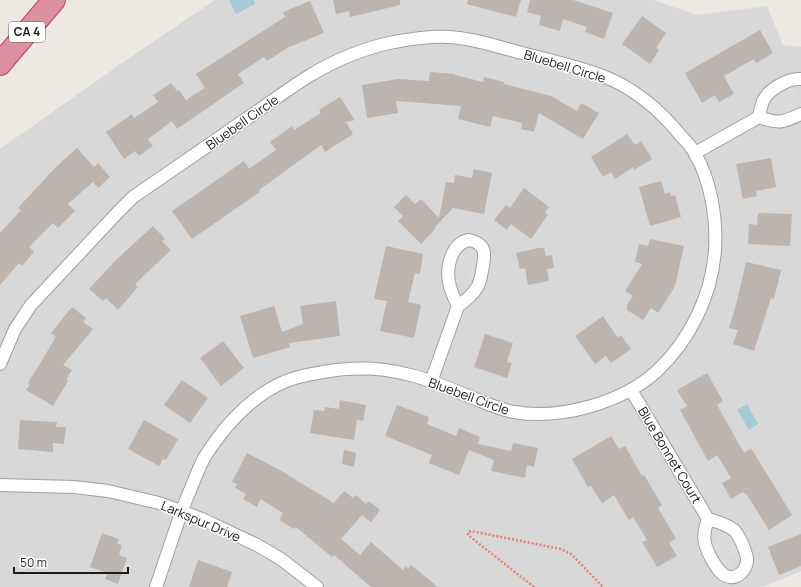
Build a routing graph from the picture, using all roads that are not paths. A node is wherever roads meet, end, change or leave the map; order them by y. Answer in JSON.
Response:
{"nodes":[{"id":1,"x":54,"y":0,"type":"edge"},
{"id":2,"x":0,"y":64,"type":"edge"},
{"id":3,"x":801,"y":79,"type":"edge"},
{"id":4,"x":801,"y":114,"type":"edge"},
{"id":5,"x":759,"y":117,"type":"junction"},
{"id":6,"x":695,"y":153,"type":"junction"},
{"id":7,"x":458,"y":306,"type":"junction"},
{"id":8,"x":0,"y":364,"type":"edge"},
{"id":9,"x":431,"y":382,"type":"junction"},
{"id":10,"x":631,"y":390,"type":"junction"},
{"id":11,"x":0,"y":485,"type":"edge"},
{"id":12,"x":182,"y":510,"type":"junction"},
{"id":13,"x":708,"y":519,"type":"junction"},
{"id":14,"x":156,"y":587,"type":"edge"},
{"id":15,"x":317,"y":587,"type":"edge"}],
"edges":[{"from":1,"to":2,"type":"highway","number":"CA 4"},
{"from":3,"to":5,"type":"street"},
{"from":4,"to":5,"type":"street"},
{"from":5,"to":6,"type":"street"},
{"from":6,"to":8,"type":"street","name":"Bluebell Circle"},
{"from":6,"to":10,"type":"street","name":"Bluebell Circle"},
{"from":7,"to":7,"type":"street"},
{"from":7,"to":9,"type":"street"},
{"from":9,"to":10,"type":"street","name":"Bluebell Circle"},
{"from":9,"to":12,"type":"street","name":"Bluebell Circle"},
{"from":10,"to":13,"type":"street","name":"Blue Bonnet Court"},
{"from":11,"to":12,"type":"street","name":"Larkspur Drive"},
{"from":12,"to":14,"type":"street","name":"Bluebell Circle"},
{"from":12,"to":15,"type":"street","name":"Larkspur Drive"},
{"from":13,"to":13,"type":"street"}]}
